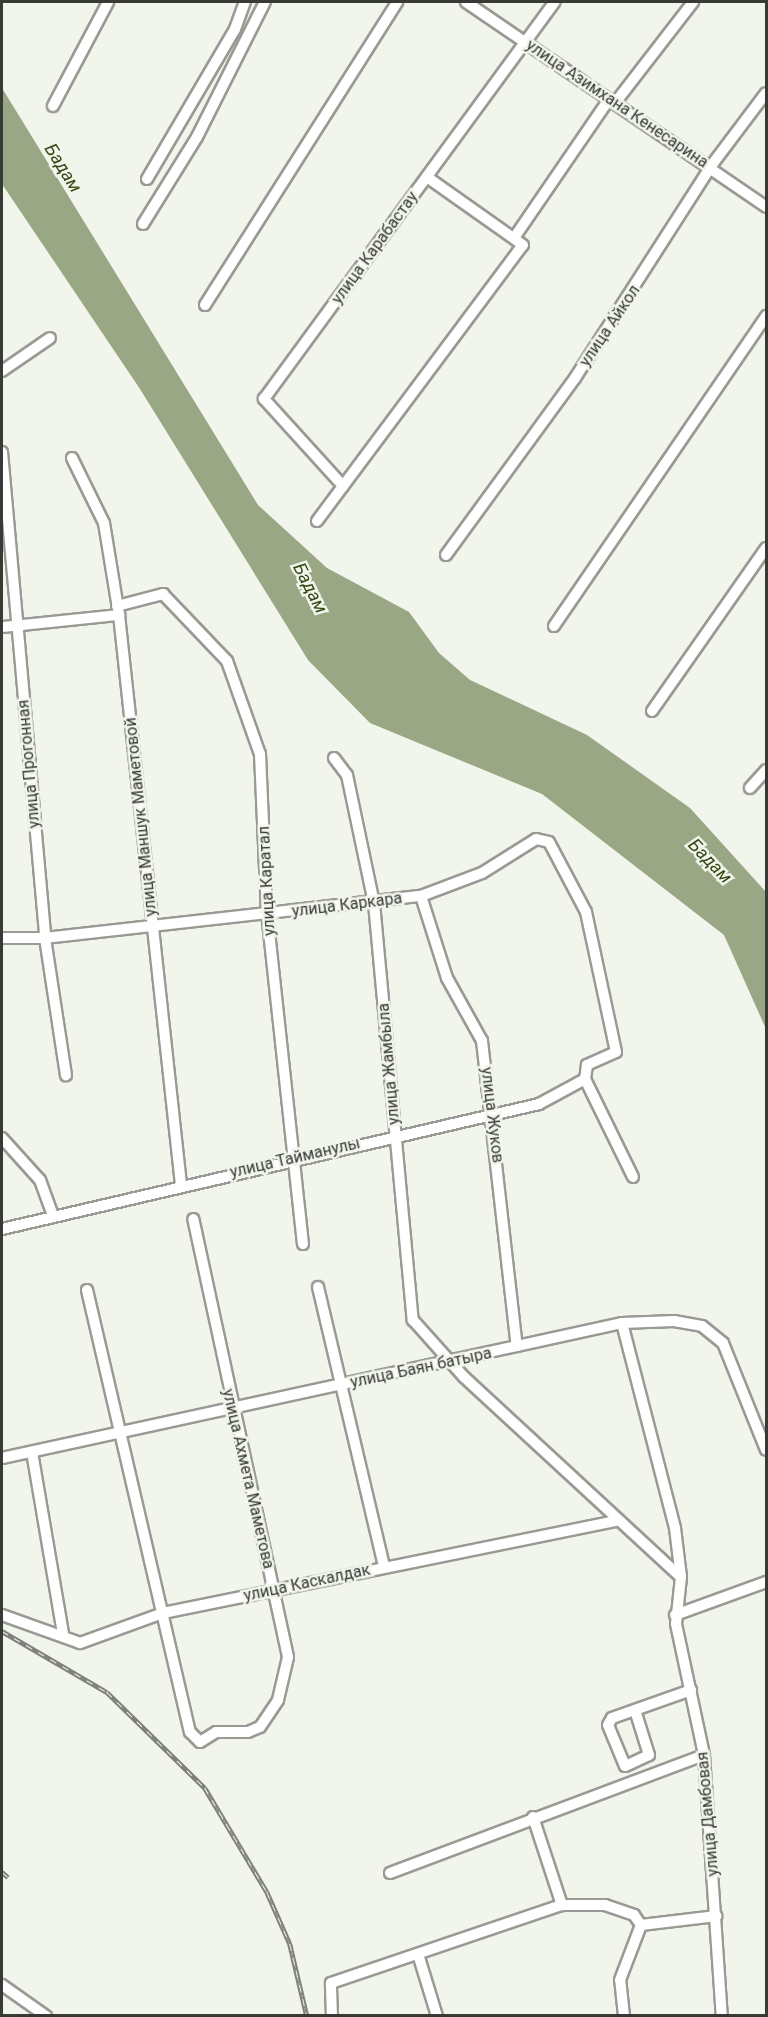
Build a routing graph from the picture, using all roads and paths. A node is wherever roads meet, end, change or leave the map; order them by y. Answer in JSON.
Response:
{"nodes":[{"id":1,"x":108,"y":2,"type":"edge"},
{"id":2,"x":245,"y":2,"type":"edge"},
{"id":3,"x":265,"y":2,"type":"edge"},
{"id":4,"x":397,"y":2,"type":"edge"},
{"id":5,"x":466,"y":2,"type":"edge"},
{"id":6,"x":555,"y":2,"type":"edge"},
{"id":7,"x":693,"y":2,"type":"edge"},
{"id":8,"x":524,"y":42,"type":"junction"},
{"id":9,"x":766,"y":93,"type":"edge"},
{"id":10,"x":612,"y":101,"type":"junction"},
{"id":11,"x":53,"y":106,"type":"dead end"},
{"id":12,"x":711,"y":166,"type":"junction"},
{"id":13,"x":428,"y":177,"type":"junction"},
{"id":14,"x":147,"y":179,"type":"dead end"},
{"id":15,"x":766,"y":207,"type":"edge"},
{"id":16,"x":143,"y":224,"type":"dead end"},
{"id":17,"x":514,"y":238,"type":"junction"},
{"id":18,"x":205,"y":305,"type":"dead end"},
{"id":19,"x":766,"y":316,"type":"edge"},
{"id":20,"x":50,"y":338,"type":"dead end"},
{"id":21,"x":2,"y":371,"type":"edge"},
{"id":22,"x":2,"y":452,"type":"edge"},
{"id":23,"x":72,"y":458,"type":"dead end"},
{"id":24,"x":343,"y":486,"type":"junction"},
{"id":25,"x":317,"y":521,"type":"dead end"},
{"id":26,"x":766,"y":548,"type":"edge"},
{"id":27,"x":446,"y":555,"type":"dead end"},
{"id":28,"x":118,"y":611,"type":"junction"},
{"id":29,"x":17,"y":626,"type":"junction"},
{"id":30,"x":554,"y":626,"type":"dead end"},
{"id":31,"x":2,"y":627,"type":"edge"},
{"id":32,"x":652,"y":711,"type":"dead end"},
{"id":33,"x":334,"y":758,"type":"dead end"},
{"id":34,"x":766,"y":770,"type":"edge"},
{"id":35,"x":750,"y":788,"type":"dead end"},
{"id":36,"x":421,"y":896,"type":"junction"},
{"id":37,"x":374,"y":903,"type":"junction"},
{"id":38,"x":267,"y":914,"type":"junction"},
{"id":39,"x":153,"y":926,"type":"junction"},
{"id":40,"x":2,"y":938,"type":"edge"},
{"id":41,"x":45,"y":938,"type":"junction"},
{"id":42,"x":66,"y":1075,"type":"dead end"},
{"id":43,"x":585,"y":1079,"type":"junction"},
{"id":44,"x":493,"y":1113,"type":"junction"},
{"id":45,"x":395,"y":1133,"type":"junction"},
{"id":46,"x":2,"y":1137,"type":"edge"},
{"id":47,"x":292,"y":1158,"type":"junction"},
{"id":48,"x":633,"y":1177,"type":"dead end"},
{"id":49,"x":181,"y":1185,"type":"junction"},
{"id":50,"x":52,"y":1213,"type":"junction"},
{"id":51,"x":193,"y":1219,"type":"dead end"},
{"id":52,"x":2,"y":1229,"type":"edge"},
{"id":53,"x":303,"y":1244,"type":"dead end"},
{"id":54,"x":318,"y":1287,"type":"dead end"},
{"id":55,"x":87,"y":1290,"type":"dead end"},
{"id":56,"x":622,"y":1323,"type":"junction"},
{"id":57,"x":517,"y":1346,"type":"junction"},
{"id":58,"x":451,"y":1362,"type":"junction"},
{"id":59,"x":341,"y":1385,"type":"junction"},
{"id":60,"x":232,"y":1410,"type":"junction"},
{"id":61,"x":119,"y":1433,"type":"junction"},
{"id":62,"x":766,"y":1450,"type":"edge"},
{"id":63,"x":32,"y":1452,"type":"junction"},
{"id":64,"x":2,"y":1458,"type":"edge"},
{"id":65,"x":619,"y":1520,"type":"junction"},
{"id":66,"x":384,"y":1567,"type":"junction"},
{"id":67,"x":681,"y":1577,"type":"junction"},
{"id":68,"x":766,"y":1582,"type":"edge"},
{"id":69,"x":273,"y":1590,"type":"junction"},
{"id":70,"x":163,"y":1613,"type":"junction"},
{"id":71,"x":2,"y":1615,"type":"edge"},
{"id":72,"x":675,"y":1615,"type":"junction"},
{"id":73,"x":63,"y":1634,"type":"junction"},
{"id":74,"x":691,"y":1690,"type":"junction"},
{"id":75,"x":635,"y":1710,"type":"junction"},
{"id":76,"x":704,"y":1755,"type":"junction"},
{"id":77,"x":533,"y":1817,"type":"junction"},
{"id":78,"x":390,"y":1873,"type":"dead end"},
{"id":79,"x":562,"y":1905,"type":"junction"},
{"id":80,"x":716,"y":1916,"type":"junction"},
{"id":81,"x":641,"y":1925,"type":"junction"},
{"id":82,"x":418,"y":1954,"type":"junction"},
{"id":83,"x":2,"y":1984,"type":"edge"},
{"id":84,"x":46,"y":2016,"type":"edge"},
{"id":85,"x":332,"y":2016,"type":"edge"},
{"id":86,"x":437,"y":2016,"type":"edge"},
{"id":87,"x":624,"y":2016,"type":"edge"},
{"id":88,"x":722,"y":2016,"type":"edge"}],
"edges":[{"from":1,"to":11,"type":"street"},
{"from":2,"to":14,"type":"street"},
{"from":3,"to":16,"type":"street"},
{"from":4,"to":18,"type":"street"},
{"from":5,"to":8,"type":"street","name":"улица Азимхана Кенесарина"},
{"from":6,"to":8,"type":"street","name":"улица Карабастау"},
{"from":7,"to":10,"type":"street"},
{"from":8,"to":10,"type":"street","name":"улица Азимхана Кенесарина"},
{"from":8,"to":13,"type":"street","name":"улица Карабастау"},
{"from":9,"to":12,"type":"street","name":"улица Айкол"},
{"from":10,"to":12,"type":"street","name":"улица Азимхана Кенесарина"},
{"from":10,"to":17,"type":"street"},
{"from":12,"to":15,"type":"street","name":"улица Азимхана Кенесарина"},
{"from":12,"to":27,"type":"street","name":"улица Айкол"},
{"from":13,"to":17,"type":"street"},
{"from":13,"to":24,"type":"street","name":"улица Карабастау"},
{"from":17,"to":24,"type":"street"},
{"from":19,"to":30,"type":"street"},
{"from":20,"to":21,"type":"street"},
{"from":22,"to":29,"type":"street","name":"улица Прогонная"},
{"from":23,"to":28,"type":"street","name":"улица Маншук Маметовой"},
{"from":24,"to":25,"type":"street"},
{"from":26,"to":32,"type":"street"},
{"from":28,"to":29,"type":"street"},
{"from":28,"to":38,"type":"street","name":"улица Каратал"},
{"from":28,"to":39,"type":"street","name":"улица Маншук Маметовой"},
{"from":29,"to":31,"type":"street"},
{"from":29,"to":41,"type":"street","name":"улица Прогонная"},
{"from":33,"to":37,"type":"street","name":"улица Жамбыла"},
{"from":34,"to":35,"type":"street"},
{"from":36,"to":37,"type":"street","name":"улица Каркара"},
{"from":36,"to":43,"type":"street","name":"улица Каркара"},
{"from":36,"to":44,"type":"street","name":"улица Жуков"},
{"from":37,"to":38,"type":"street","name":"улица Каркара"},
{"from":37,"to":45,"type":"street","name":"улица Жамбыла"},
{"from":38,"to":39,"type":"street","name":"улица Каркара"},
{"from":38,"to":47,"type":"street","name":"улица Каратал"},
{"from":39,"to":41,"type":"street","name":"улица Каркара"},
{"from":39,"to":49,"type":"street","name":"улица Маншук Маметовой"},
{"from":40,"to":41,"type":"street","name":"улица Каркара"},
{"from":41,"to":42,"type":"street","name":"улица Прогонная"},
{"from":43,"to":44,"type":"street","name":"улица Тайманулы"},
{"from":43,"to":48,"type":"street"},
{"from":44,"to":45,"type":"street","name":"улица Тайманулы"},
{"from":44,"to":57,"type":"street","name":"улица Жуков"},
{"from":45,"to":47,"type":"street","name":"улица Тайманулы"},
{"from":45,"to":58,"type":"street","name":"улица Жамбыла"},
{"from":46,"to":50,"type":"street"},
{"from":47,"to":49,"type":"street","name":"улица Тайманулы"},
{"from":47,"to":53,"type":"street","name":"улица Каратал"},
{"from":49,"to":50,"type":"street","name":"улица Тайманулы"},
{"from":50,"to":52,"type":"street","name":"улица Тайманулы"},
{"from":51,"to":60,"type":"street","name":"улица Ахмета Маметова"},
{"from":54,"to":59,"type":"street"},
{"from":55,"to":61,"type":"street"},
{"from":56,"to":57,"type":"street","name":"улица Баян батыра"},
{"from":56,"to":62,"type":"street","name":"улица Баян батыра"},
{"from":56,"to":67,"type":"street"},
{"from":57,"to":58,"type":"street","name":"улица Баян батыра"},
{"from":58,"to":59,"type":"street","name":"улица Баян батыра"},
{"from":58,"to":65,"type":"street","name":"улица Жамбыла"},
{"from":59,"to":60,"type":"street","name":"улица Баян батыра"},
{"from":59,"to":66,"type":"street"},
{"from":60,"to":61,"type":"street","name":"улица Баян батыра"},
{"from":60,"to":69,"type":"street","name":"улица Ахмета Маметова"},
{"from":61,"to":63,"type":"street","name":"улица Баян батыра"},
{"from":61,"to":70,"type":"street"},
{"from":63,"to":64,"type":"street","name":"улица Баян батыра"},
{"from":63,"to":73,"type":"street"},
{"from":65,"to":66,"type":"street","name":"улица Каскалдак"},
{"from":65,"to":67,"type":"street","name":"улица Жамбыла"},
{"from":66,"to":69,"type":"street","name":"улица Каскалдак"},
{"from":67,"to":72,"type":"street"},
{"from":68,"to":72,"type":"street"},
{"from":69,"to":70,"type":"street","name":"улица Каскалдак"},
{"from":69,"to":70,"type":"street","name":"улица Ахмета Маметова"},
{"from":70,"to":73,"type":"street","name":"улица Каскалдак"},
{"from":71,"to":73,"type":"street","name":"улица Каскалдак"},
{"from":72,"to":74,"type":"street","name":"улица Дамбовая"},
{"from":74,"to":75,"type":"street"},
{"from":74,"to":76,"type":"street","name":"улица Дамбовая"},
{"from":75,"to":75,"type":"street"},
{"from":76,"to":77,"type":"street"},
{"from":76,"to":80,"type":"street","name":"улица Дамбовая"},
{"from":77,"to":78,"type":"street"},
{"from":77,"to":79,"type":"street"},
{"from":79,"to":81,"type":"street"},
{"from":79,"to":82,"type":"street"},
{"from":80,"to":81,"type":"street"},
{"from":80,"to":88,"type":"street","name":"улица Дамбовая"},
{"from":81,"to":87,"type":"street"},
{"from":82,"to":85,"type":"street"},
{"from":82,"to":86,"type":"street"},
{"from":83,"to":84,"type":"street"}]}
